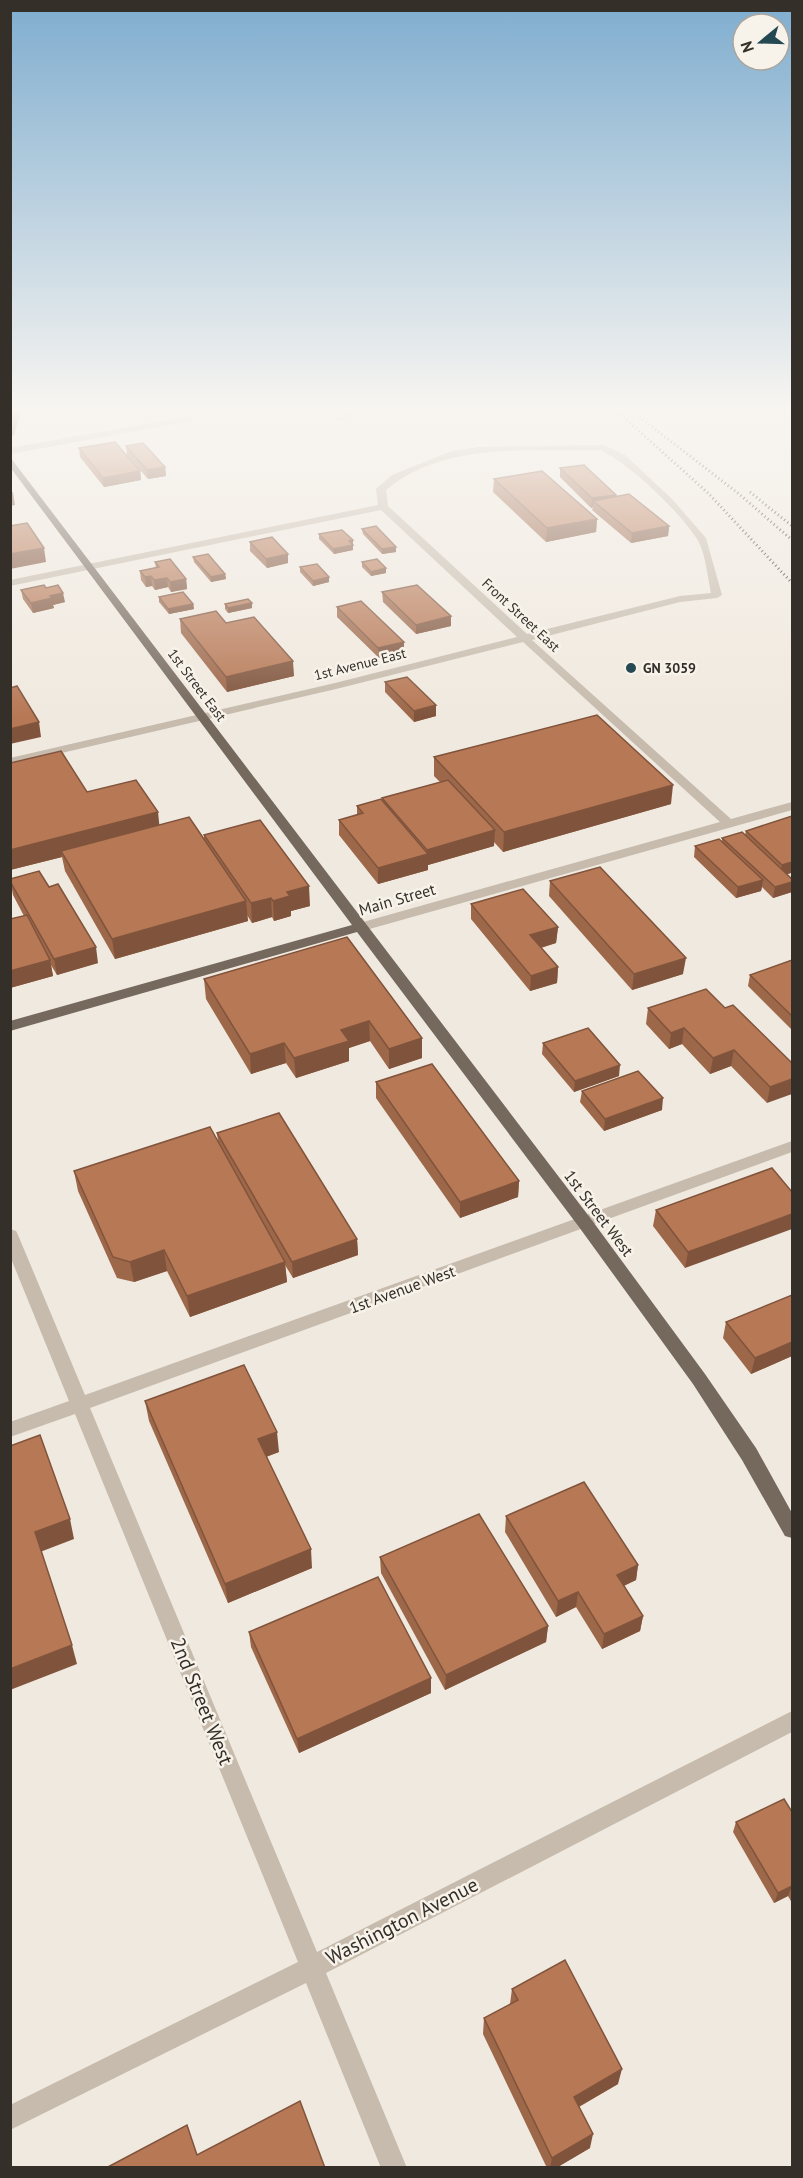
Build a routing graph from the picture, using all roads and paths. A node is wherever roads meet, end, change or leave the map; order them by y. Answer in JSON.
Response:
{"nodes":[{"id":1,"x":48,"y":514,"type":"edge"},
{"id":2,"x":350,"y":514,"type":"edge"},
{"id":3,"x":390,"y":514,"type":"edge"},
{"id":4,"x":680,"y":514,"type":"edge"},
{"id":5,"x":88,"y":567,"type":"junction"},
{"id":6,"x":10,"y":583,"type":"edge"},
{"id":7,"x":526,"y":639,"type":"junction"},
{"id":8,"x":203,"y":718,"type":"junction"},
{"id":9,"x":10,"y":762,"type":"edge"},
{"id":10,"x":792,"y":806,"type":"edge"},
{"id":11,"x":728,"y":823,"type":"junction"},
{"id":12,"x":361,"y":927,"type":"junction"},
{"id":13,"x":10,"y":1026,"type":"edge"},
{"id":14,"x":792,"y":1146,"type":"edge"},
{"id":15,"x":585,"y":1223,"type":"junction"},
{"id":16,"x":10,"y":1235,"type":"edge"},
{"id":17,"x":81,"y":1405,"type":"junction"},
{"id":18,"x":10,"y":1430,"type":"edge"},
{"id":19,"x":792,"y":1530,"type":"edge"},
{"id":20,"x":792,"y":1721,"type":"edge"},
{"id":21,"x":311,"y":1968,"type":"junction"},
{"id":22,"x":10,"y":2118,"type":"edge"},
{"id":23,"x":394,"y":2168,"type":"edge"}],
"edges":[{"from":1,"to":5,"type":"main road","name":"1st Street East"},
{"from":2,"to":5,"type":"street"},
{"from":3,"to":7,"type":"street","name":"Front Street East"},
{"from":4,"to":7,"type":"street","name":"1st Avenue East"},
{"from":5,"to":6,"type":"street"},
{"from":5,"to":8,"type":"main road","name":"1st Street East"},
{"from":7,"to":8,"type":"street","name":"1st Avenue East"},
{"from":7,"to":11,"type":"street","name":"Front Street East"},
{"from":8,"to":9,"type":"street","name":"1st Avenue East"},
{"from":8,"to":12,"type":"main road","name":"1st Street East"},
{"from":10,"to":11,"type":"street","name":"Main Street"},
{"from":11,"to":12,"type":"street","name":"Main Street"},
{"from":12,"to":13,"type":"main road","name":"Main Street"},
{"from":12,"to":15,"type":"main road","name":"1st Street West"},
{"from":14,"to":15,"type":"street","name":"1st Avenue West"},
{"from":15,"to":17,"type":"street","name":"1st Avenue West"},
{"from":15,"to":19,"type":"main road","name":"1st Street West"},
{"from":16,"to":17,"type":"street","name":"2nd Street West"},
{"from":17,"to":18,"type":"street","name":"1st Avenue West"},
{"from":17,"to":21,"type":"street","name":"2nd Street West"},
{"from":20,"to":21,"type":"street","name":"Washington Avenue"},
{"from":21,"to":22,"type":"street","name":"Washington Avenue"},
{"from":21,"to":23,"type":"street","name":"2nd Street West"}]}
